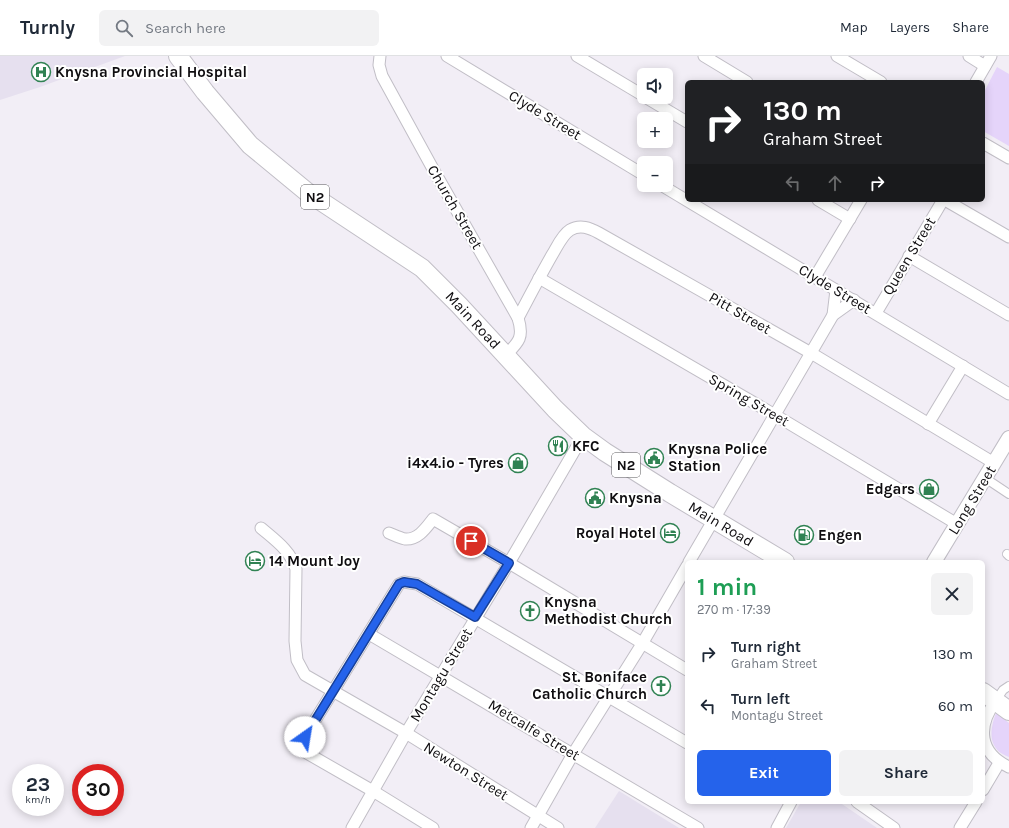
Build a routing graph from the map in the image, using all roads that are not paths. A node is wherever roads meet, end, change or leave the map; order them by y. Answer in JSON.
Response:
{"nodes":[{"id":1,"x":178,"y":56,"type":"edge"},
{"id":2,"x":380,"y":56,"type":"edge"},
{"id":3,"x":447,"y":56,"type":"edge"},
{"id":4,"x":577,"y":56,"type":"edge"},
{"id":5,"x":704,"y":56,"type":"edge"},
{"id":6,"x":837,"y":56,"type":"edge"},
{"id":7,"x":969,"y":56,"type":"edge"},
{"id":8,"x":988,"y":61,"type":"edge"},
{"id":9,"x":744,"y":80,"type":"edge"},
{"id":10,"x":878,"y":80,"type":"edge"},
{"id":11,"x":977,"y":80,"type":"edge"},
{"id":12,"x":637,"y":92,"type":"edge"},
{"id":13,"x":657,"y":104,"type":"edge"},
{"id":14,"x":685,"y":121,"type":"edge"},
{"id":15,"x":985,"y":143,"type":"edge"},
{"id":16,"x":1009,"y":158,"type":"edge"},
{"id":17,"x":637,"y":171,"type":"edge"},
{"id":18,"x":673,"y":192,"type":"edge"},
{"id":19,"x":685,"y":199,"type":"edge"},
{"id":20,"x":689,"y":202,"type":"edge"},
{"id":21,"x":821,"y":202,"type":"edge"},
{"id":22,"x":860,"y":202,"type":"edge"},
{"id":23,"x":943,"y":202,"type":"edge"},
{"id":24,"x":948,"y":202,"type":"edge"},
{"id":25,"x":850,"y":220,"type":"junction"},
{"id":26,"x":1009,"y":236,"type":"edge"},
{"id":27,"x":909,"y":256,"type":"junction"},
{"id":28,"x":815,"y":277,"type":"junction"},
{"id":29,"x":539,"y":278,"type":"junction"},
{"id":30,"x":836,"y":290,"type":"junction"},
{"id":31,"x":854,"y":300,"type":"junction"},
{"id":32,"x":876,"y":313,"type":"junction"},
{"id":33,"x":834,"y":315,"type":"junction"},
{"id":34,"x":1009,"y":315,"type":"edge"},
{"id":35,"x":518,"y":318,"type":"junction"},
{"id":36,"x":811,"y":353,"type":"junction"},
{"id":37,"x":506,"y":355,"type":"junction"},
{"id":38,"x":963,"y":366,"type":"junction"},
{"id":39,"x":1009,"y":394,"type":"edge"},
{"id":40,"x":775,"y":415,"type":"junction"},
{"id":41,"x":928,"y":424,"type":"junction"},
{"id":42,"x":583,"y":436,"type":"junction"},
{"id":43,"x":1009,"y":438,"type":"edge"},
{"id":44,"x":994,"y":463,"type":"junction"},
{"id":45,"x":985,"y":478,"type":"junction"},
{"id":46,"x":1009,"y":494,"type":"edge"},
{"id":47,"x":714,"y":520,"type":"junction"},
{"id":48,"x":957,"y":524,"type":"junction"},
{"id":49,"x":261,"y":528,"type":"dead end"},
{"id":50,"x":389,"y":533,"type":"dead end"},
{"id":51,"x":690,"y":560,"type":"edge"},
{"id":52,"x":782,"y":560,"type":"edge"},
{"id":53,"x":935,"y":560,"type":"edge"},
{"id":54,"x":509,"y":563,"type":"junction"},
{"id":55,"x":685,"y":569,"type":"edge"},
{"id":56,"x":475,"y":617,"type":"junction"},
{"id":57,"x":369,"y":634,"type":"junction"},
{"id":58,"x":642,"y":644,"type":"junction"},
{"id":59,"x":685,"y":669,"type":"edge"},
{"id":60,"x":440,"y":675,"type":"junction"},
{"id":61,"x":1009,"y":686,"type":"edge"},
{"id":62,"x":333,"y":690,"type":"junction"},
{"id":63,"x":609,"y":697,"type":"junction"},
{"id":64,"x":996,"y":702,"type":"edge"},
{"id":65,"x":985,"y":722,"type":"edge"},
{"id":66,"x":406,"y":733,"type":"junction"},
{"id":67,"x":685,"y":742,"type":"edge"},
{"id":68,"x":985,"y":742,"type":"edge"},
{"id":69,"x":573,"y":754,"type":"junction"},
{"id":70,"x":1004,"y":765,"type":"edge"},
{"id":71,"x":985,"y":788,"type":"edge"},
{"id":72,"x":373,"y":791,"type":"junction"},
{"id":73,"x":789,"y":804,"type":"edge"},
{"id":74,"x":860,"y":804,"type":"edge"},
{"id":75,"x":975,"y":804,"type":"edge"},
{"id":76,"x":538,"y":816,"type":"junction"},
{"id":77,"x":352,"y":828,"type":"edge"},
{"id":78,"x":433,"y":828,"type":"edge"},
{"id":79,"x":531,"y":828,"type":"edge"},
{"id":80,"x":558,"y":828,"type":"edge"},
{"id":81,"x":698,"y":828,"type":"edge"},
{"id":82,"x":777,"y":828,"type":"edge"},
{"id":83,"x":894,"y":828,"type":"edge"},
{"id":84,"x":960,"y":828,"type":"edge"}],
"edges":[{"from":1,"to":37,"type":"highway","name":"Main Road","number":"N2"},
{"from":2,"to":35,"type":"street","name":"Church Street"},
{"from":3,"to":17,"type":"street","name":"Clyde Street"},
{"from":4,"to":12,"type":"street"},
{"from":5,"to":9,"type":"street"},
{"from":6,"to":10,"type":"street"},
{"from":7,"to":8,"type":"street"},
{"from":8,"to":11,"type":"street"},
{"from":13,"to":14,"type":"street"},
{"from":15,"to":16,"type":"street"},
{"from":18,"to":19,"type":"street","name":"Clyde Street"},
{"from":20,"to":28,"type":"street","name":"Clyde Street"},
{"from":21,"to":25,"type":"street"},
{"from":22,"to":25,"type":"street"},
{"from":23,"to":27,"type":"street","name":"Queen Street"},
{"from":24,"to":26,"type":"street"},
{"from":25,"to":28,"type":"street"},
{"from":27,"to":32,"type":"street","name":"Queen Street"},
{"from":27,"to":34,"type":"street"},
{"from":28,"to":30,"type":"street","name":"Clyde Street"},
{"from":29,"to":35,"type":"street","name":"Pitt Street"},
{"from":29,"to":36,"type":"street","name":"Pitt Street"},
{"from":29,"to":40,"type":"street","name":"Spring Street"},
{"from":30,"to":31,"type":"street","name":"Clyde Street"},
{"from":30,"to":33,"type":"street"},
{"from":31,"to":32,"type":"street","name":"Clyde Street"},
{"from":31,"to":33,"type":"street"},
{"from":32,"to":38,"type":"street","name":"Clyde Street"},
{"from":33,"to":36,"type":"street"},
{"from":35,"to":37,"type":"street","name":"Church Street"},
{"from":36,"to":40,"type":"street"},
{"from":36,"to":41,"type":"street","name":"Pitt Street"},
{"from":37,"to":42,"type":"highway","name":"Main Road","number":"N2"},
{"from":38,"to":39,"type":"street","name":"Clyde Street"},
{"from":38,"to":41,"type":"street"},
{"from":40,"to":47,"type":"street"},
{"from":40,"to":48,"type":"street","name":"Spring Street"},
{"from":41,"to":44,"type":"street","name":"Pitt Street"},
{"from":42,"to":47,"type":"highway","name":"Main Road","number":"N2"},
{"from":42,"to":54,"type":"street","name":"Montagu Street"},
{"from":43,"to":44,"type":"street","name":"Long Street"},
{"from":44,"to":45,"type":"street","name":"Long Street"},
{"from":45,"to":46,"type":"street"},
{"from":45,"to":48,"type":"street","name":"Long Street"},
{"from":47,"to":51,"type":"street"},
{"from":47,"to":52,"type":"highway","name":"Main Road","number":"N2"},
{"from":48,"to":53,"type":"street","name":"Long Street"},
{"from":49,"to":62,"type":"street","name":"Newton Street"},
{"from":50,"to":54,"type":"street"},
{"from":54,"to":56,"type":"street","name":"Montagu Street"},
{"from":54,"to":58,"type":"street"},
{"from":55,"to":58,"type":"street"},
{"from":56,"to":57,"type":"street"},
{"from":56,"to":60,"type":"street","name":"Montagu Street"},
{"from":56,"to":63,"type":"street"},
{"from":57,"to":60,"type":"street","name":"Metcalfe Street"},
{"from":57,"to":62,"type":"street"},
{"from":58,"to":59,"type":"street"},
{"from":58,"to":63,"type":"street"},
{"from":60,"to":66,"type":"street","name":"Montagu Street"},
{"from":60,"to":69,"type":"street","name":"Metcalfe Street"},
{"from":61,"to":64,"type":"street"},
{"from":62,"to":66,"type":"street","name":"Newton Street"},
{"from":62,"to":72,"type":"street"},
{"from":63,"to":67,"type":"street"},
{"from":63,"to":69,"type":"street"},
{"from":64,"to":65,"type":"street"},
{"from":66,"to":72,"type":"street","name":"Montagu Street"},
{"from":66,"to":76,"type":"street","name":"Newton Street"},
{"from":68,"to":70,"type":"street"},
{"from":69,"to":76,"type":"street"},
{"from":69,"to":81,"type":"street","name":"Metcalfe Street"},
{"from":70,"to":71,"type":"street"},
{"from":72,"to":77,"type":"street","name":"Montagu Street"},
{"from":72,"to":78,"type":"street"},
{"from":73,"to":82,"type":"street"},
{"from":74,"to":83,"type":"street"},
{"from":75,"to":84,"type":"street"},
{"from":76,"to":79,"type":"street"},
{"from":76,"to":80,"type":"street","name":"Newton Street"}]}
